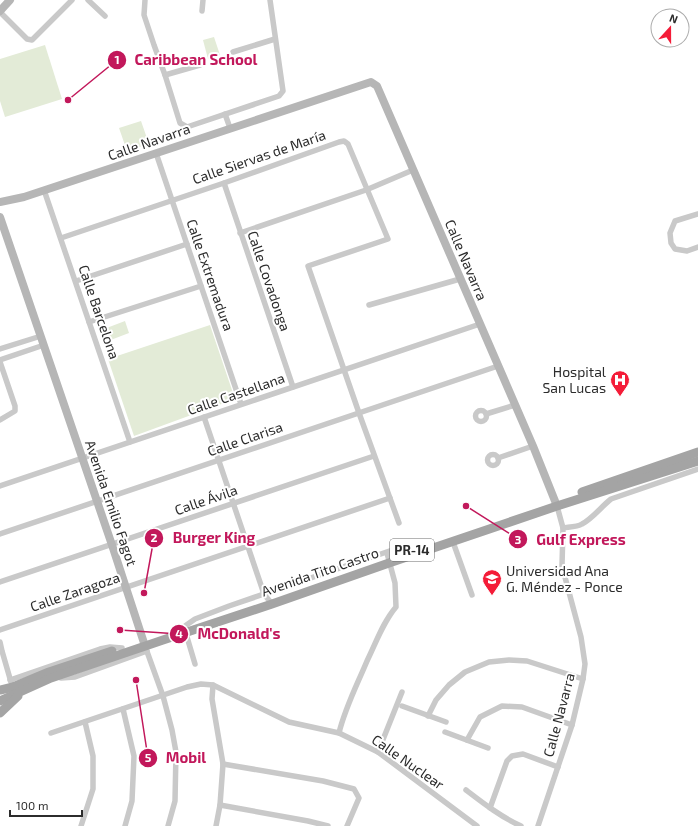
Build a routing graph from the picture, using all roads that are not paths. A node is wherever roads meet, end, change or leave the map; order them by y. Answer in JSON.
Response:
{"nodes":[{"id":1,"x":10,"y":0,"type":"edge"},
{"id":2,"x":72,"y":0,"type":"edge"},
{"id":3,"x":88,"y":0,"type":"edge"},
{"id":4,"x":145,"y":0,"type":"edge"},
{"id":5,"x":203,"y":0,"type":"edge"},
{"id":6,"x":270,"y":0,"type":"edge"},
{"id":7,"x":202,"y":11,"type":"dead end"},
{"id":8,"x":0,"y":12,"type":"edge"},
{"id":9,"x":105,"y":16,"type":"dead end"},
{"id":10,"x":275,"y":39,"type":"junction"},
{"id":11,"x":232,"y":52,"type":"dead end"},
{"id":12,"x":200,"y":65,"type":"dead end"},
{"id":13,"x":165,"y":75,"type":"junction"},
{"id":14,"x":225,"y":114,"type":"junction"},
{"id":15,"x":230,"y":128,"type":"junction"},
{"id":16,"x":156,"y":153,"type":"junction"},
{"id":17,"x":413,"y":170,"type":"junction"},
{"id":18,"x":224,"y":183,"type":"junction"},
{"id":19,"x":44,"y":190,"type":"junction"},
{"id":20,"x":366,"y":190,"type":"junction"},
{"id":21,"x":172,"y":201,"type":"junction"},
{"id":22,"x":0,"y":202,"type":"edge"},
{"id":23,"x":698,"y":214,"type":"edge"},
{"id":24,"x":0,"y":217,"type":"edge"},
{"id":25,"x":240,"y":233,"type":"junction"},
{"id":26,"x":61,"y":238,"type":"junction"},
{"id":27,"x":187,"y":244,"type":"junction"},
{"id":28,"x":698,"y":248,"type":"edge"},
{"id":29,"x":460,"y":279,"type":"junction"},
{"id":30,"x":76,"y":281,"type":"junction"},
{"id":31,"x":201,"y":286,"type":"junction"},
{"id":32,"x":369,"y":306,"type":"dead end"},
{"id":33,"x":89,"y":322,"type":"junction"},
{"id":34,"x":480,"y":324,"type":"junction"},
{"id":35,"x":41,"y":336,"type":"junction"},
{"id":36,"x":44,"y":345,"type":"junction"},
{"id":37,"x":0,"y":349,"type":"edge"},
{"id":38,"x":0,"y":361,"type":"edge"},
{"id":39,"x":498,"y":366,"type":"junction"},
{"id":40,"x":344,"y":370,"type":"junction"},
{"id":41,"x":293,"y":387,"type":"junction"},
{"id":42,"x":241,"y":404,"type":"junction"},
{"id":43,"x":515,"y":405,"type":"junction"},
{"id":44,"x":359,"y":413,"type":"junction"},
{"id":45,"x":486,"y":414,"type":"dead end"},
{"id":46,"x":204,"y":417,"type":"junction"},
{"id":47,"x":0,"y":420,"type":"edge"},
{"id":48,"x":130,"y":442,"type":"junction"},
{"id":49,"x":533,"y":446,"type":"junction"},
{"id":50,"x":698,"y":452,"type":"edge"},
{"id":51,"x":374,"y":456,"type":"junction"},
{"id":52,"x":82,"y":458,"type":"junction"},
{"id":53,"x":498,"y":458,"type":"dead end"},
{"id":54,"x":218,"y":461,"type":"junction"},
{"id":55,"x":698,"y":461,"type":"edge"},
{"id":56,"x":698,"y":469,"type":"edge"},
{"id":57,"x":0,"y":486,"type":"edge"},
{"id":58,"x":390,"y":498,"type":"junction"},
{"id":59,"x":97,"y":502,"type":"junction"},
{"id":60,"x":233,"y":503,"type":"junction"},
{"id":61,"x":556,"y":503,"type":"junction"},
{"id":62,"x":399,"y":523,"type":"dead end"},
{"id":63,"x":563,"y":528,"type":"junction"},
{"id":64,"x":0,"y":534,"type":"edge"},
{"id":65,"x":453,"y":542,"type":"junction"},
{"id":66,"x":112,"y":545,"type":"junction"},
{"id":67,"x":426,"y":545,"type":"junction"},
{"id":68,"x":248,"y":546,"type":"junction"},
{"id":69,"x":388,"y":558,"type":"junction"},
{"id":70,"x":0,"y":582,"type":"edge"},
{"id":71,"x":126,"y":588,"type":"junction"},
{"id":72,"x":472,"y":595,"type":"dead end"},
{"id":73,"x":268,"y":599,"type":"junction"},
{"id":74,"x":186,"y":629,"type":"junction"},
{"id":75,"x":0,"y":630,"type":"edge"},
{"id":76,"x":0,"y":642,"type":"edge"},
{"id":77,"x":145,"y":646,"type":"junction"},
{"id":78,"x":195,"y":664,"type":"dead end"},
{"id":79,"x":583,"y":679,"type":"junction"},
{"id":80,"x":12,"y":684,"type":"junction"},
{"id":81,"x":213,"y":685,"type":"junction"},
{"id":82,"x":0,"y":690,"type":"edge"},
{"id":83,"x":24,"y":690,"type":"junction"},
{"id":84,"x":402,"y":692,"type":"dead end"},
{"id":85,"x":0,"y":694,"type":"edge"},
{"id":86,"x":163,"y":696,"type":"junction"},
{"id":87,"x":0,"y":701,"type":"edge"},
{"id":88,"x":402,"y":706,"type":"dead end"},
{"id":89,"x":123,"y":708,"type":"junction"},
{"id":90,"x":0,"y":713,"type":"edge"},
{"id":91,"x":428,"y":716,"type":"junction"},
{"id":92,"x":85,"y":722,"type":"junction"},
{"id":93,"x":446,"y":722,"type":"dead end"},
{"id":94,"x":572,"y":725,"type":"junction"},
{"id":95,"x":445,"y":732,"type":"dead end"},
{"id":96,"x":51,"y":733,"type":"dead end"},
{"id":97,"x":339,"y":733,"type":"junction"},
{"id":98,"x":467,"y":740,"type":"junction"},
{"id":99,"x":488,"y":748,"type":"dead end"},
{"id":100,"x":378,"y":752,"type":"junction"},
{"id":101,"x":223,"y":764,"type":"junction"},
{"id":102,"x":558,"y":767,"type":"junction"},
{"id":103,"x":466,"y":790,"type":"dead end"},
{"id":104,"x":220,"y":805,"type":"junction"},
{"id":105,"x":490,"y":808,"type":"junction"},
{"id":106,"x":81,"y":826,"type":"edge"},
{"id":107,"x":125,"y":826,"type":"edge"},
{"id":108,"x":168,"y":826,"type":"edge"},
{"id":109,"x":216,"y":826,"type":"edge"},
{"id":110,"x":328,"y":826,"type":"edge"},
{"id":111,"x":347,"y":826,"type":"edge"},
{"id":112,"x":477,"y":826,"type":"edge"},
{"id":113,"x":521,"y":826,"type":"edge"},
{"id":114,"x":538,"y":826,"type":"edge"}],
"edges":[{"from":1,"to":8,"type":"street"},
{"from":2,"to":8,"type":"street"},
{"from":3,"to":9,"type":"street"},
{"from":4,"to":13,"type":"street"},
{"from":5,"to":7,"type":"street"},
{"from":6,"to":10,"type":"street"},
{"from":10,"to":11,"type":"street"},
{"from":10,"to":14,"type":"street"},
{"from":12,"to":13,"type":"street"},
{"from":13,"to":14,"type":"street"},
{"from":14,"to":15,"type":"street"},
{"from":15,"to":16,"type":"street","name":"Calle Navarra"},
{"from":15,"to":17,"type":"street","name":"Calle Navarra"},
{"from":16,"to":19,"type":"street","name":"Calle Navarra"},
{"from":16,"to":21,"type":"street","name":"Calle Extremadura"},
{"from":17,"to":20,"type":"street"},
{"from":17,"to":29,"type":"street","name":"Calle Navarra"},
{"from":18,"to":20,"type":"street","name":"Calle Siervas de María"},
{"from":18,"to":21,"type":"street","name":"Calle Siervas de María"},
{"from":18,"to":25,"type":"street","name":"Calle Covadonga"},
{"from":19,"to":22,"type":"street","name":"Calle Navarra"},
{"from":19,"to":26,"type":"street","name":"Calle Barcelona"},
{"from":20,"to":25,"type":"street"},
{"from":20,"to":40,"type":"street","name":"Calle Siervas de María"},
{"from":21,"to":26,"type":"street","name":"Calle Siervas de María"},
{"from":21,"to":27,"type":"street","name":"Calle Extremadura"},
{"from":23,"to":28,"type":"street"},
{"from":24,"to":35,"type":"street","name":"Avenida Emilio Fagot"},
{"from":25,"to":41,"type":"street","name":"Calle Covadonga"},
{"from":26,"to":30,"type":"street","name":"Calle Barcelona"},
{"from":27,"to":30,"type":"street"},
{"from":27,"to":31,"type":"street","name":"Calle Extremadura"},
{"from":29,"to":32,"type":"street"},
{"from":29,"to":34,"type":"street","name":"Calle Navarra"},
{"from":30,"to":33,"type":"street","name":"Calle Barcelona"},
{"from":31,"to":33,"type":"street"},
{"from":31,"to":42,"type":"street","name":"Calle Extremadura"},
{"from":33,"to":48,"type":"street","name":"Calle Barcelona"},
{"from":34,"to":39,"type":"street","name":"Calle Navarra"},
{"from":34,"to":40,"type":"street","name":"Calle Castellana"},
{"from":35,"to":36,"type":"street","name":"Avenida Emilio Fagot"},
{"from":35,"to":37,"type":"street"},
{"from":36,"to":38,"type":"street"},
{"from":36,"to":52,"type":"street","name":"Avenida Emilio Fagot"},
{"from":38,"to":47,"type":"street"},
{"from":39,"to":43,"type":"street","name":"Calle Navarra"},
{"from":39,"to":44,"type":"street","name":"Calle Clarisa"},
{"from":40,"to":41,"type":"street","name":"Calle Castellana"},
{"from":40,"to":44,"type":"street","name":"Calle Siervas de María"},
{"from":41,"to":42,"type":"street","name":"Calle Castellana"},
{"from":42,"to":46,"type":"street","name":"Calle Castellana"},
{"from":43,"to":45,"type":"street"},
{"from":43,"to":49,"type":"street","name":"Calle Navarra"},
{"from":44,"to":51,"type":"street","name":"Calle Siervas de María"},
{"from":44,"to":54,"type":"street","name":"Calle Clarisa"},
{"from":46,"to":48,"type":"street","name":"Calle Castellana"},
{"from":46,"to":54,"type":"street"},
{"from":48,"to":52,"type":"street","name":"Calle Castellana"},
{"from":49,"to":53,"type":"street"},
{"from":49,"to":61,"type":"street","name":"Calle Navarra"},
{"from":50,"to":61,"type":"main road","name":"Avenida Tito Castro","number":"PR-14"},
{"from":51,"to":58,"type":"street","name":"Calle Siervas de María"},
{"from":51,"to":60,"type":"street","name":"Calle Ávila"},
{"from":52,"to":57,"type":"street","name":"Calle Castellana"},
{"from":52,"to":59,"type":"street","name":"Avenida Emilio Fagot"},
{"from":54,"to":59,"type":"street","name":"Calle Clarisa"},
{"from":54,"to":60,"type":"street"},
{"from":55,"to":61,"type":"main road","name":"Avenida Tito Castro","number":"PR-14"},
{"from":56,"to":63,"type":"street"},
{"from":58,"to":62,"type":"street","name":"Calle Siervas de María"},
{"from":58,"to":68,"type":"street","name":"Calle Zaragoza"},
{"from":59,"to":64,"type":"street","name":"Calle Clarisa"},
{"from":59,"to":66,"type":"street","name":"Avenida Emilio Fagot"},
{"from":60,"to":66,"type":"street","name":"Calle Ávila"},
{"from":60,"to":68,"type":"street"},
{"from":61,"to":63,"type":"street","name":"Calle Navarra"},
{"from":61,"to":65,"type":"main road","name":"Avenida Tito Castro","number":"PR-14"},
{"from":61,"to":67,"type":"main road","name":"Avenida Tito Castro","number":"PR-14"},
{"from":63,"to":79,"type":"street","name":"Calle Navarra"},
{"from":65,"to":69,"type":"main road","name":"Avenida Tito Castro","number":"PR-14"},
{"from":65,"to":72,"type":"street"},
{"from":66,"to":70,"type":"street","name":"Calle Ávila"},
{"from":66,"to":71,"type":"street","name":"Avenida Emilio Fagot"},
{"from":67,"to":69,"type":"main road","name":"Avenida Tito Castro","number":"PR-14"},
{"from":67,"to":69,"type":"street"},
{"from":68,"to":71,"type":"street","name":"Calle Zaragoza"},
{"from":68,"to":73,"type":"street"},
{"from":69,"to":73,"type":"main road","name":"Avenida Tito Castro","number":"PR-14"},
{"from":69,"to":97,"type":"street"},
{"from":71,"to":75,"type":"street","name":"Calle Zaragoza"},
{"from":71,"to":77,"type":"street","name":"Avenida Emilio Fagot"},
{"from":73,"to":74,"type":"main road","name":"Avenida Tito Castro","number":"PR-14"},
{"from":73,"to":74,"type":"street"},
{"from":74,"to":77,"type":"main road","name":"Avenida Tito Castro","number":"PR-14"},
{"from":74,"to":78,"type":"street"},
{"from":76,"to":80,"type":"street"},
{"from":77,"to":80,"type":"main road","name":"Avenida Tito Castro","number":"PR-14"},
{"from":77,"to":83,"type":"main road","name":"Avenida Tito Castro","number":"PR-14"},
{"from":77,"to":86,"type":"street","name":"Avenida Emilio Fagot"},
{"from":79,"to":91,"type":"street"},
{"from":79,"to":94,"type":"street","name":"Calle Navarra"},
{"from":80,"to":82,"type":"main road","name":"Avenida Tito Castro","number":"PR-14"},
{"from":80,"to":85,"type":"main road"},
{"from":81,"to":86,"type":"street","name":"Calle Nuclear"},
{"from":81,"to":97,"type":"street","name":"Calle Nuclear"},
{"from":81,"to":101,"type":"street"},
{"from":83,"to":87,"type":"main road","name":"Avenida Tito Castro","number":"PR-14"},
{"from":83,"to":90,"type":"main road"},
{"from":84,"to":100,"type":"street"},
{"from":86,"to":89,"type":"street","name":"Calle Nuclear"},
{"from":86,"to":108,"type":"street","name":"Avenida Emilio Fagot"},
{"from":88,"to":91,"type":"street"},
{"from":89,"to":92,"type":"street","name":"Calle Nuclear"},
{"from":89,"to":107,"type":"street"},
{"from":91,"to":93,"type":"street"},
{"from":92,"to":96,"type":"street","name":"Calle Nuclear"},
{"from":92,"to":106,"type":"street"},
{"from":94,"to":98,"type":"street"},
{"from":94,"to":102,"type":"street","name":"Calle Navarra"},
{"from":95,"to":98,"type":"street"},
{"from":97,"to":100,"type":"street","name":"Calle Nuclear"},
{"from":98,"to":99,"type":"street"},
{"from":100,"to":112,"type":"street","name":"Calle Nuclear"},
{"from":101,"to":104,"type":"street"},
{"from":101,"to":111,"type":"street"},
{"from":102,"to":105,"type":"street"},
{"from":102,"to":114,"type":"street","name":"Calle Navarra"},
{"from":103,"to":105,"type":"street"},
{"from":104,"to":109,"type":"street"},
{"from":104,"to":110,"type":"street"},
{"from":105,"to":113,"type":"street"}]}
